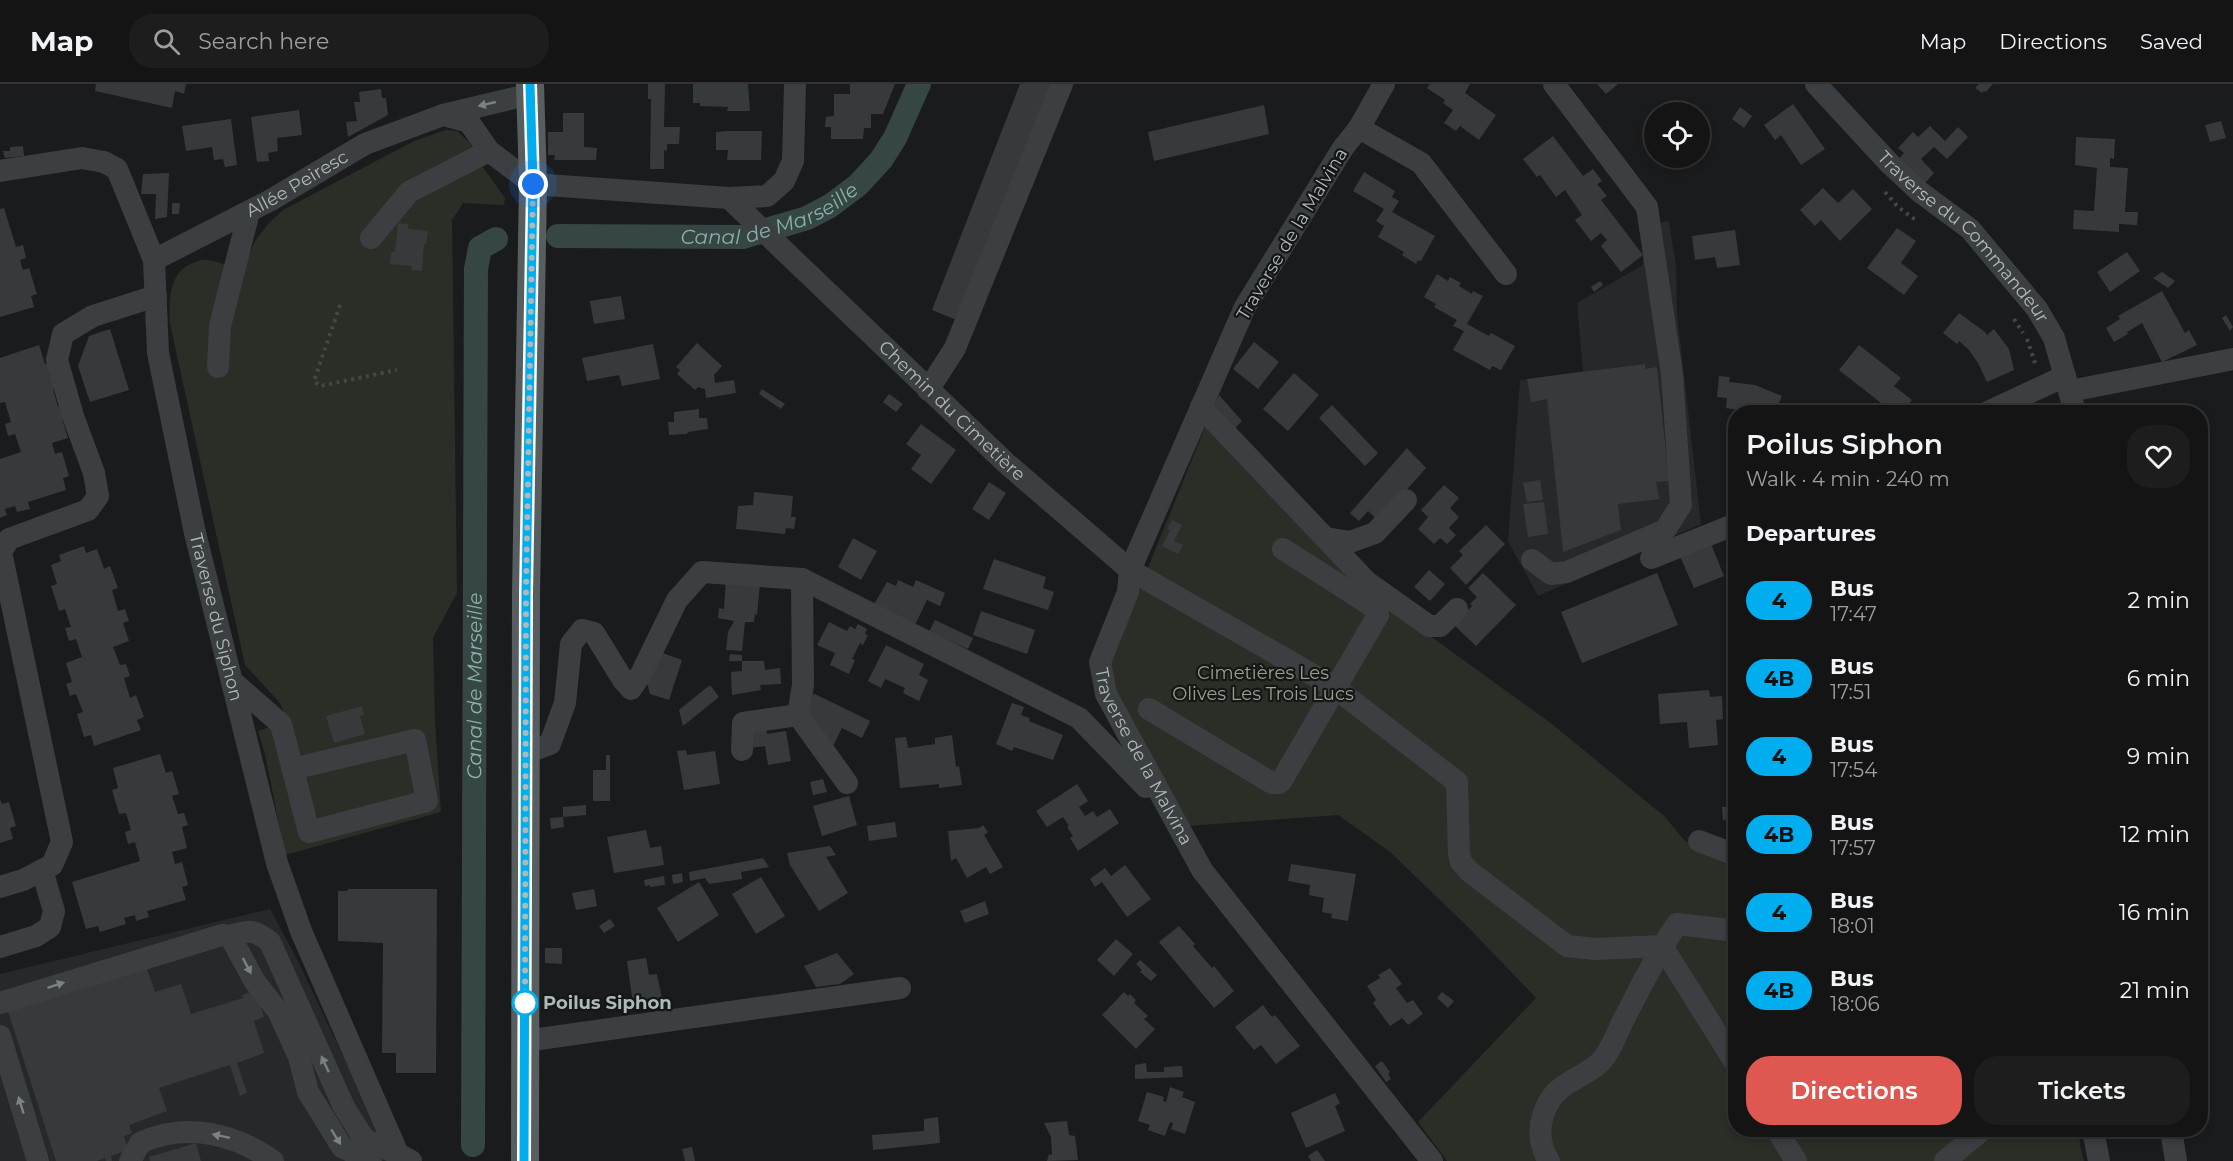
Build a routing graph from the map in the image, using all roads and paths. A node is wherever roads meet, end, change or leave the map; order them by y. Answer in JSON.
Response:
{"nodes":[{"id":1,"x":795,"y":84,"type":"edge"},
{"id":2,"x":1062,"y":84,"type":"edge"},
{"id":3,"x":1383,"y":84,"type":"edge"},
{"id":4,"x":1554,"y":84,"type":"edge"},
{"id":5,"x":1816,"y":84,"type":"edge"},
{"id":6,"x":530,"y":89,"type":"edge"},
{"id":7,"x":443,"y":115,"type":"junction"},
{"id":8,"x":1359,"y":128,"type":"junction"},
{"id":9,"x":489,"y":151,"type":"junction"},
{"id":10,"x":0,"y":171,"type":"edge"},
{"id":11,"x":533,"y":184,"type":"junction"},
{"id":12,"x":1878,"y":184,"type":"dead end"},
{"id":13,"x":729,"y":198,"type":"junction"},
{"id":14,"x":249,"y":212,"type":"junction"},
{"id":15,"x":1923,"y":225,"type":"dead end"},
{"id":16,"x":371,"y":238,"type":"dead end"},
{"id":17,"x":154,"y":260,"type":"junction"},
{"id":18,"x":1506,"y":274,"type":"dead end"},
{"id":19,"x":156,"y":296,"type":"junction"},
{"id":20,"x":340,"y":305,"type":"dead end"},
{"id":21,"x":2010,"y":313,"type":"dead end"},
{"id":22,"x":2233,"y":359,"type":"edge"},
{"id":23,"x":218,"y":367,"type":"dead end"},
{"id":24,"x":397,"y":370,"type":"dead end"},
{"id":25,"x":2042,"y":387,"type":"junction"},
{"id":26,"x":928,"y":390,"type":"junction"},
{"id":27,"x":2070,"y":393,"type":"edge"},
{"id":28,"x":2003,"y":405,"type":"edge"},
{"id":29,"x":1201,"y":407,"type":"junction"},
{"id":30,"x":1406,"y":500,"type":"dead end"},
{"id":31,"x":1728,"y":527,"type":"edge"},
{"id":32,"x":1326,"y":538,"type":"junction"},
{"id":33,"x":1283,"y":549,"type":"dead end"},
{"id":34,"x":1652,"y":558,"type":"dead end"},
{"id":35,"x":1532,"y":560,"type":"dead end"},
{"id":36,"x":2,"y":562,"type":"edge"},
{"id":37,"x":1130,"y":570,"type":"junction"},
{"id":38,"x":802,"y":579,"type":"junction"},
{"id":39,"x":1457,"y":609,"type":"dead end"},
{"id":40,"x":232,"y":681,"type":"junction"},
{"id":41,"x":1334,"y":687,"type":"junction"},
{"id":42,"x":1149,"y":709,"type":"dead end"},
{"id":43,"x":798,"y":715,"type":"junction"},
{"id":44,"x":742,"y":750,"type":"dead end"},
{"id":45,"x":526,"y":753,"type":"junction"},
{"id":46,"x":292,"y":769,"type":"junction"},
{"id":47,"x":847,"y":783,"type":"dead end"},
{"id":48,"x":1168,"y":809,"type":"junction"},
{"id":49,"x":1699,"y":841,"type":"dead end"},
{"id":50,"x":1728,"y":852,"type":"edge"},
{"id":51,"x":42,"y":870,"type":"junction"},
{"id":52,"x":0,"y":887,"type":"edge"},
{"id":53,"x":1728,"y":930,"type":"edge"},
{"id":54,"x":230,"y":936,"type":"junction"},
{"id":55,"x":1662,"y":946,"type":"junction"},
{"id":56,"x":0,"y":947,"type":"edge"},
{"id":57,"x":900,"y":988,"type":"dead end"},
{"id":58,"x":0,"y":1003,"type":"edge"},
{"id":59,"x":0,"y":1036,"type":"edge"},
{"id":60,"x":525,"y":1041,"type":"junction"},
{"id":61,"x":1728,"y":1051,"type":"edge"},
{"id":62,"x":1781,"y":1137,"type":"edge"},
{"id":63,"x":1974,"y":1137,"type":"edge"},
{"id":64,"x":2094,"y":1137,"type":"edge"},
{"id":65,"x":2172,"y":1137,"type":"edge"},
{"id":66,"x":404,"y":1157,"type":"edge"},
{"id":67,"x":38,"y":1161,"type":"edge"},
{"id":68,"x":130,"y":1161,"type":"edge"},
{"id":69,"x":273,"y":1161,"type":"edge"},
{"id":70,"x":371,"y":1161,"type":"edge"},
{"id":71,"x":525,"y":1161,"type":"edge"},
{"id":72,"x":1432,"y":1161,"type":"edge"},
{"id":73,"x":1549,"y":1161,"type":"edge"},
{"id":74,"x":1796,"y":1161,"type":"edge"},
{"id":75,"x":1945,"y":1161,"type":"edge"},
{"id":76,"x":2099,"y":1161,"type":"edge"},
{"id":77,"x":2176,"y":1161,"type":"edge"}],
"edges":[{"from":1,"to":13,"type":"street"},
{"from":2,"to":26,"type":"street"},
{"from":3,"to":8,"type":"street","name":"Traverse de la Malvina"},
{"from":4,"to":35,"type":"street"},
{"from":5,"to":27,"type":"street","name":"Traverse du Commandeur"},
{"from":6,"to":7,"type":"street","name":"Allée Peiresc","one_way":true},
{"from":6,"to":11,"type":"main road"},
{"from":7,"to":9,"type":"street"},
{"from":7,"to":14,"type":"street","name":"Allée Peiresc"},
{"from":8,"to":18,"type":"street"},
{"from":8,"to":29,"type":"street","name":"Traverse de la Malvina"},
{"from":9,"to":11,"type":"street"},
{"from":9,"to":16,"type":"street"},
{"from":10,"to":17,"type":"street","name":"Traverse du Siphon"},
{"from":11,"to":13,"type":"street"},
{"from":11,"to":45,"type":"main road"},
{"from":12,"to":15,"type":"path"},
{"from":13,"to":26,"type":"street","name":"Chemin du Cimetière"},
{"from":14,"to":17,"type":"street","name":"Allée Peiresc"},
{"from":14,"to":23,"type":"street"},
{"from":17,"to":19,"type":"street","name":"Traverse du Siphon"},
{"from":19,"to":36,"type":"street"},
{"from":19,"to":40,"type":"street","name":"Traverse du Siphon"},
{"from":20,"to":24,"type":"path"},
{"from":21,"to":25,"type":"path"},
{"from":22,"to":27,"type":"street"},
{"from":25,"to":27,"type":"street"},
{"from":25,"to":28,"type":"street"},
{"from":26,"to":37,"type":"street","name":"Chemin du Cimetière"},
{"from":29,"to":32,"type":"street"},
{"from":29,"to":37,"type":"street","name":"Traverse de la Malvina"},
{"from":30,"to":32,"type":"street"},
{"from":31,"to":34,"type":"street"},
{"from":32,"to":39,"type":"street"},
{"from":33,"to":41,"type":"street"},
{"from":36,"to":51,"type":"street"},
{"from":37,"to":41,"type":"street","name":"Chemin du Cimetière"},
{"from":37,"to":48,"type":"street","name":"Traverse de la Malvina"},
{"from":38,"to":43,"type":"street"},
{"from":38,"to":45,"type":"street"},
{"from":38,"to":48,"type":"street"},
{"from":40,"to":46,"type":"street"},
{"from":40,"to":66,"type":"street","name":"Traverse du Siphon"},
{"from":41,"to":42,"type":"street"},
{"from":41,"to":55,"type":"street","name":"Chemin du Cimetière"},
{"from":43,"to":44,"type":"street"},
{"from":43,"to":47,"type":"street"},
{"from":45,"to":60,"type":"main road"},
{"from":46,"to":46,"type":"street"},
{"from":48,"to":72,"type":"street","name":"Traverse de la Malvina"},
{"from":49,"to":50,"type":"street"},
{"from":51,"to":52,"type":"street"},
{"from":51,"to":56,"type":"street"},
{"from":53,"to":55,"type":"street"},
{"from":58,"to":54,"type":"street","one_way":true},
{"from":66,"to":54,"type":"street","one_way":true},
{"from":54,"to":70,"type":"street","one_way":true},
{"from":55,"to":61,"type":"street"},
{"from":55,"to":73,"type":"street"},
{"from":57,"to":60,"type":"street"},
{"from":67,"to":59,"type":"street","one_way":true},
{"from":60,"to":71,"type":"main road"},
{"from":62,"to":74,"type":"street"},
{"from":63,"to":75,"type":"street"},
{"from":64,"to":76,"type":"street"},
{"from":65,"to":77,"type":"street"},
{"from":69,"to":68,"type":"street","one_way":true}]}
